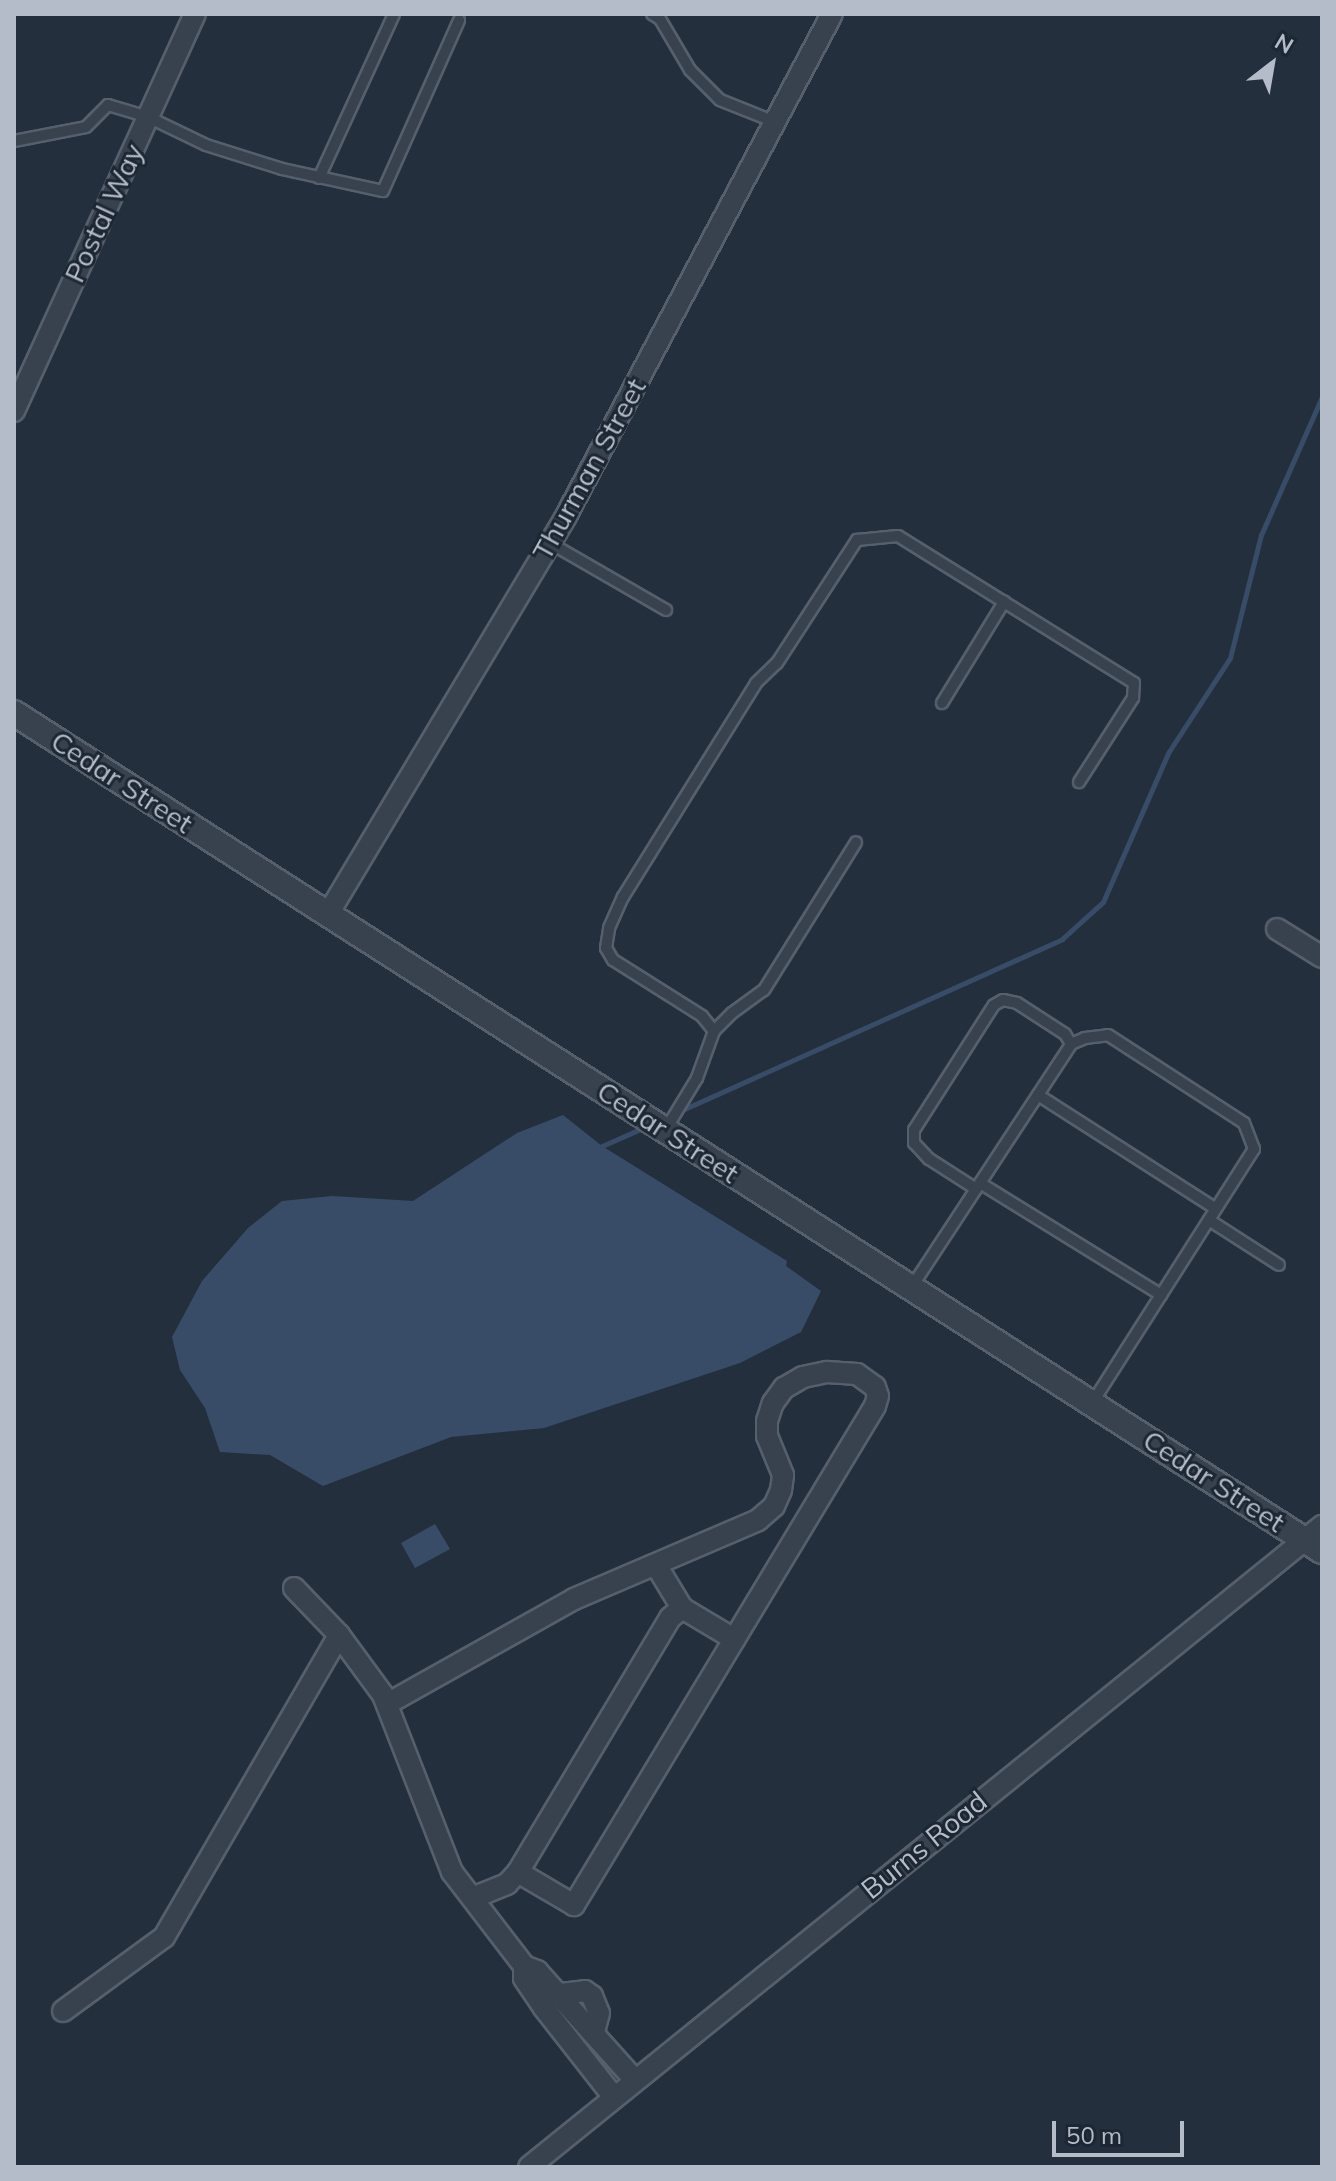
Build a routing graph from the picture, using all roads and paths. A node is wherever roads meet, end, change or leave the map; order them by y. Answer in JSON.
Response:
{"nodes":[{"id":1,"x":195,"y":14,"type":"edge"},
{"id":2,"x":394,"y":14,"type":"edge"},
{"id":3,"x":652,"y":14,"type":"edge"},
{"id":4,"x":832,"y":14,"type":"edge"},
{"id":5,"x":459,"y":20,"type":"dead end"},
{"id":6,"x":148,"y":117,"type":"junction"},
{"id":7,"x":775,"y":122,"type":"junction"},
{"id":8,"x":14,"y":141,"type":"edge"},
{"id":9,"x":319,"y":178,"type":"junction"},
{"id":10,"x":19,"y":386,"type":"edge"},
{"id":11,"x":14,"y":411,"type":"edge"},
{"id":12,"x":550,"y":543,"type":"junction"},
{"id":13,"x":1004,"y":602,"type":"junction"},
{"id":14,"x":666,"y":610,"type":"dead end"},
{"id":15,"x":942,"y":703,"type":"dead end"},
{"id":16,"x":14,"y":713,"type":"edge"},
{"id":17,"x":1079,"y":782,"type":"dead end"},
{"id":18,"x":856,"y":842,"type":"dead end"},
{"id":19,"x":328,"y":914,"type":"junction"},
{"id":20,"x":1277,"y":929,"type":"dead end"},
{"id":21,"x":1322,"y":957,"type":"edge"},
{"id":22,"x":714,"y":1031,"type":"junction"},
{"id":23,"x":1071,"y":1044,"type":"junction"},
{"id":24,"x":1038,"y":1095,"type":"junction"},
{"id":25,"x":665,"y":1130,"type":"junction"},
{"id":26,"x":978,"y":1186,"type":"junction"},
{"id":27,"x":1216,"y":1209,"type":"junction"},
{"id":28,"x":1209,"y":1220,"type":"junction"},
{"id":29,"x":1279,"y":1265,"type":"dead end"},
{"id":30,"x":911,"y":1288,"type":"junction"},
{"id":31,"x":1161,"y":1295,"type":"junction"},
{"id":32,"x":1092,"y":1403,"type":"junction"},
{"id":33,"x":1317,"y":1539,"type":"edge"},
{"id":34,"x":656,"y":1565,"type":"junction"},
{"id":35,"x":294,"y":1588,"type":"dead end"},
{"id":36,"x":682,"y":1608,"type":"junction"},
{"id":37,"x":339,"y":1635,"type":"junction"},
{"id":38,"x":734,"y":1639,"type":"junction"},
{"id":39,"x":387,"y":1704,"type":"junction"},
{"id":40,"x":518,"y":1872,"type":"junction"},
{"id":41,"x":473,"y":1898,"type":"junction"},
{"id":42,"x":524,"y":1966,"type":"junction"},
{"id":43,"x":561,"y":1994,"type":"junction"},
{"id":44,"x":544,"y":2008,"type":"junction"},
{"id":45,"x":63,"y":2011,"type":"dead end"},
{"id":46,"x":634,"y":2079,"type":"junction"},
{"id":47,"x":613,"y":2096,"type":"junction"},
{"id":48,"x":529,"y":2167,"type":"edge"}],
"edges":[{"from":1,"to":6,"type":"street","name":"Postal Way"},
{"from":2,"to":9,"type":"lane"},
{"from":3,"to":7,"type":"lane"},
{"from":4,"to":7,"type":"street","name":"Thurman Street"},
{"from":5,"to":9,"type":"lane"},
{"from":6,"to":8,"type":"lane"},
{"from":6,"to":9,"type":"lane"},
{"from":6,"to":10,"type":"street","name":"Postal Way"},
{"from":7,"to":12,"type":"street","name":"Thurman Street"},
{"from":10,"to":11,"type":"street","name":"Postal Way"},
{"from":12,"to":14,"type":"lane"},
{"from":12,"to":19,"type":"street","name":"Thurman Street"},
{"from":13,"to":15,"type":"lane"},
{"from":13,"to":17,"type":"lane"},
{"from":13,"to":22,"type":"lane"},
{"from":16,"to":19,"type":"street","name":"Cedar Street"},
{"from":18,"to":22,"type":"lane"},
{"from":19,"to":25,"type":"street","name":"Cedar Street"},
{"from":20,"to":21,"type":"street"},
{"from":22,"to":25,"type":"lane"},
{"from":23,"to":24,"type":"lane"},
{"from":23,"to":26,"type":"lane"},
{"from":23,"to":27,"type":"lane"},
{"from":24,"to":26,"type":"lane"},
{"from":24,"to":27,"type":"lane"},
{"from":25,"to":30,"type":"street","name":"Cedar Street"},
{"from":26,"to":30,"type":"lane"},
{"from":26,"to":31,"type":"lane"},
{"from":27,"to":28,"type":"lane"},
{"from":28,"to":29,"type":"lane"},
{"from":28,"to":31,"type":"lane"},
{"from":30,"to":32,"type":"street","name":"Cedar Street"},
{"from":31,"to":32,"type":"lane"},
{"from":32,"to":33,"type":"street","name":"Cedar Street"},
{"from":33,"to":46,"type":"street","name":"Burns Road"},
{"from":34,"to":36,"type":"street"},
{"from":34,"to":38,"type":"street"},
{"from":34,"to":39,"type":"street"},
{"from":35,"to":37,"type":"street"},
{"from":36,"to":38,"type":"street"},
{"from":36,"to":40,"type":"street"},
{"from":37,"to":39,"type":"street"},
{"from":37,"to":45,"type":"street"},
{"from":38,"to":40,"type":"street"},
{"from":39,"to":41,"type":"street"},
{"from":40,"to":41,"type":"street"},
{"from":41,"to":42,"type":"street"},
{"from":42,"to":43,"type":"street"},
{"from":42,"to":44,"type":"street"},
{"from":43,"to":44,"type":"lane"},
{"from":43,"to":46,"type":"street"},
{"from":44,"to":47,"type":"street"},
{"from":46,"to":47,"type":"street","name":"Burns Road"},
{"from":47,"to":48,"type":"street","name":"Burns Road"}]}
